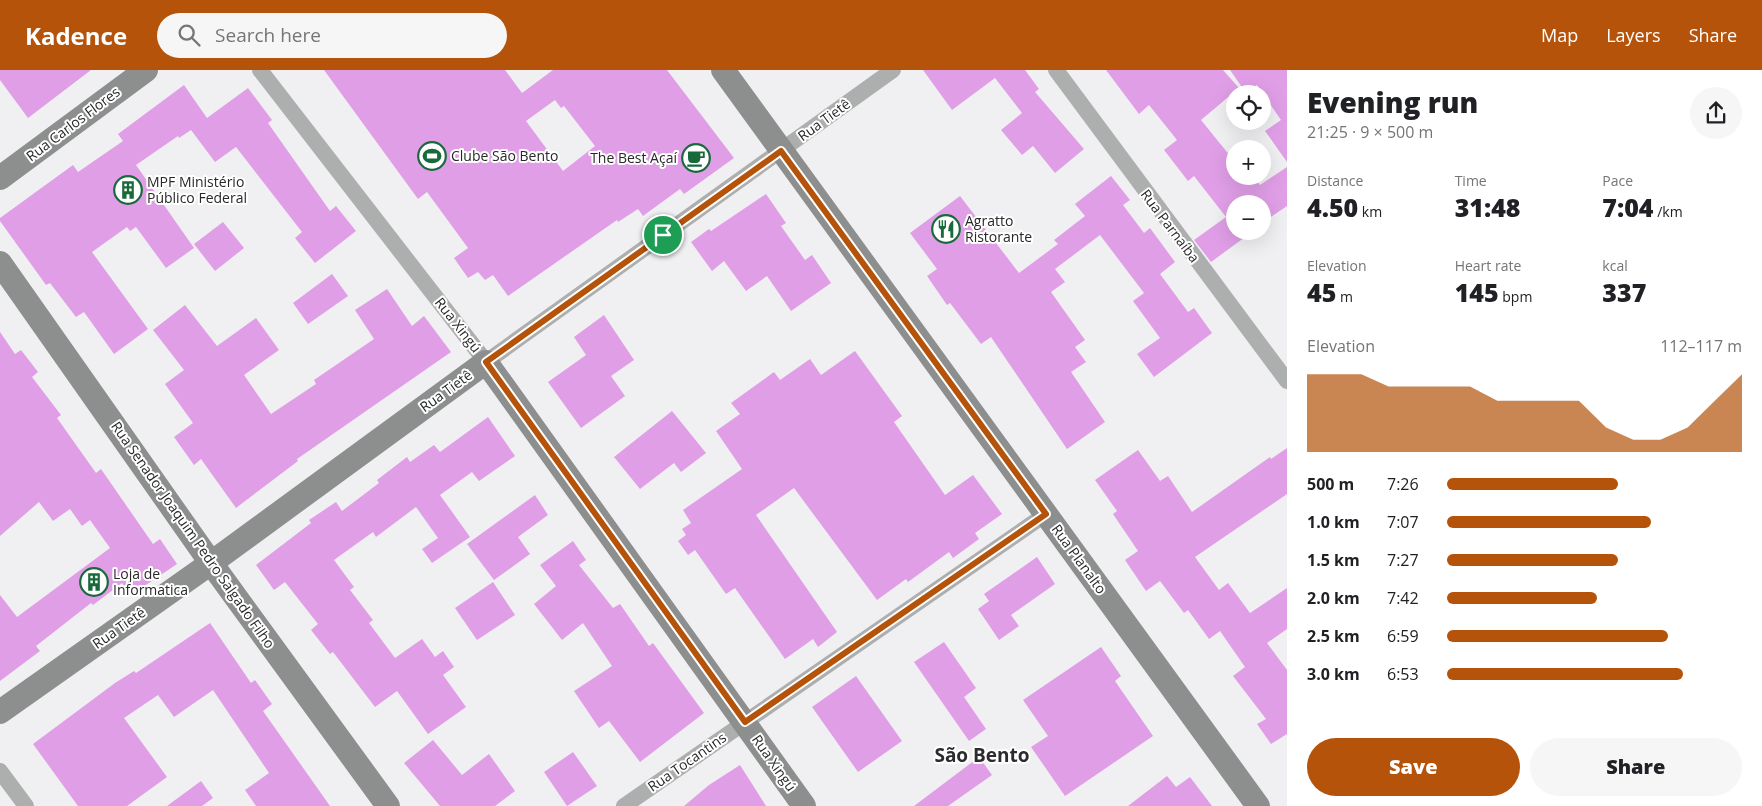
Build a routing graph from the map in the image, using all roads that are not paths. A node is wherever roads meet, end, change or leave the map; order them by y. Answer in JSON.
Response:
{"nodes":[{"id":1,"x":146,"y":70,"type":"edge"},
{"id":2,"x":260,"y":70,"type":"edge"},
{"id":3,"x":723,"y":70,"type":"edge"},
{"id":4,"x":893,"y":70,"type":"edge"},
{"id":5,"x":1056,"y":70,"type":"edge"},
{"id":6,"x":781,"y":151,"type":"junction"},
{"id":7,"x":0,"y":178,"type":"edge"},
{"id":8,"x":0,"y":263,"type":"edge"},
{"id":9,"x":486,"y":362,"type":"junction"},
{"id":10,"x":1287,"y":381,"type":"edge"},
{"id":11,"x":1046,"y":514,"type":"junction"},
{"id":12,"x":211,"y":564,"type":"junction"},
{"id":13,"x":0,"y":712,"type":"edge"},
{"id":14,"x":745,"y":722,"type":"junction"},
{"id":15,"x":0,"y":771,"type":"edge"},
{"id":16,"x":26,"y":806,"type":"edge"},
{"id":17,"x":388,"y":806,"type":"edge"},
{"id":18,"x":624,"y":806,"type":"edge"},
{"id":19,"x":804,"y":806,"type":"edge"},
{"id":20,"x":1258,"y":806,"type":"edge"}],
"edges":[{"from":1,"to":7,"type":"main road","name":"Rua Carlos Flores"},
{"from":2,"to":9,"type":"street","name":"Rua Xingú"},
{"from":3,"to":6,"type":"main road","name":"Rua Planalto"},
{"from":4,"to":6,"type":"street","name":"Rua Tietê"},
{"from":5,"to":10,"type":"street","name":"Rua Parnaíba"},
{"from":6,"to":9,"type":"street","name":"Rua Tietê"},
{"from":6,"to":11,"type":"main road","name":"Rua Planalto"},
{"from":8,"to":12,"type":"main road","name":"Rua Senador Joaquim Pedro Salgado Filho"},
{"from":9,"to":12,"type":"main road","name":"Rua Tietê"},
{"from":9,"to":14,"type":"main road","name":"Rua Xingú"},
{"from":11,"to":14,"type":"street","name":"Rua Tocantins"},
{"from":11,"to":20,"type":"main road","name":"Rua Planalto"},
{"from":12,"to":13,"type":"main road","name":"Rua Tietê"},
{"from":12,"to":17,"type":"main road","name":"Rua Senador Joaquim Pedro Salgado Filho"},
{"from":14,"to":18,"type":"street","name":"Rua Tocantins"},
{"from":14,"to":19,"type":"main road","name":"Rua Xingú"},
{"from":15,"to":16,"type":"street"}]}
